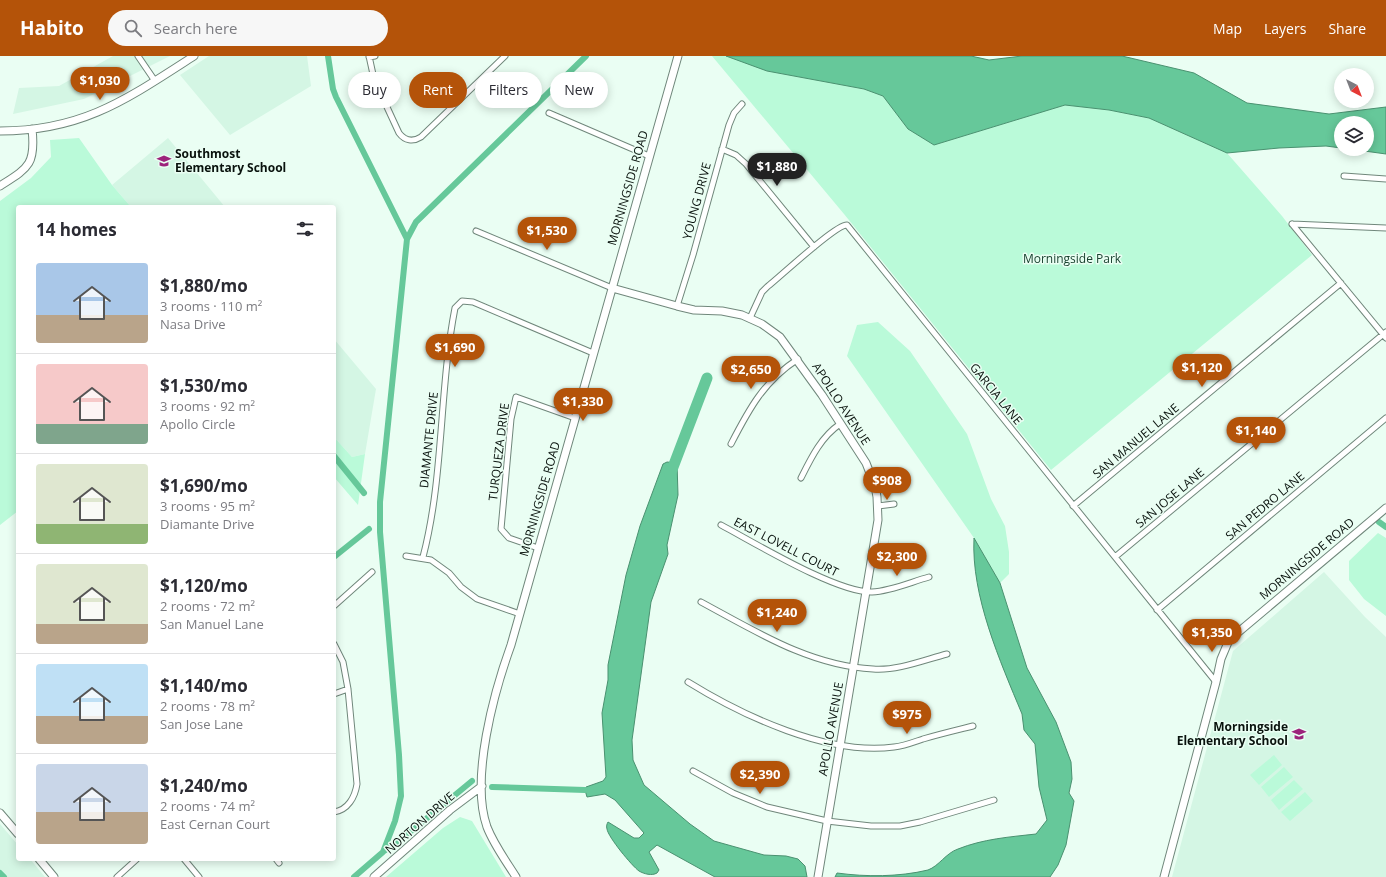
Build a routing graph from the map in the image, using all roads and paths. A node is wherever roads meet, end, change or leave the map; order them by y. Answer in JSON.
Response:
{"nodes":[{"id":1,"x":138,"y":56,"type":"edge"},
{"id":2,"x":194,"y":56,"type":"edge"},
{"id":3,"x":369,"y":56,"type":"edge"},
{"id":4,"x":375,"y":56,"type":"edge"},
{"id":5,"x":505,"y":56,"type":"edge"},
{"id":6,"x":678,"y":56,"type":"edge"},
{"id":7,"x":155,"y":81,"type":"junction"},
{"id":8,"x":742,"y":104,"type":"dead end"},
{"id":9,"x":549,"y":113,"type":"dead end"},
{"id":10,"x":32,"y":130,"type":"junction"},
{"id":11,"x":0,"y":131,"type":"edge"},
{"id":12,"x":722,"y":149,"type":"junction"},
{"id":13,"x":649,"y":156,"type":"junction"},
{"id":14,"x":1344,"y":176,"type":"dead end"},
{"id":15,"x":1386,"y":179,"type":"edge"},
{"id":16,"x":0,"y":186,"type":"edge"},
{"id":17,"x":1386,"y":228,"type":"edge"},
{"id":18,"x":476,"y":230,"type":"dead end"},
{"id":19,"x":814,"y":247,"type":"junction"},
{"id":20,"x":1341,"y":283,"type":"junction"},
{"id":21,"x":612,"y":288,"type":"junction"},
{"id":22,"x":677,"y":306,"type":"junction"},
{"id":23,"x":750,"y":318,"type":"junction"},
{"id":24,"x":1385,"y":334,"type":"edge"},
{"id":25,"x":593,"y":352,"type":"junction"},
{"id":26,"x":798,"y":359,"type":"junction"},
{"id":27,"x":575,"y":418,"type":"junction"},
{"id":28,"x":1386,"y":418,"type":"edge"},
{"id":29,"x":840,"y":424,"type":"junction"},
{"id":30,"x":731,"y":444,"type":"dead end"},
{"id":31,"x":801,"y":478,"type":"dead end"},
{"id":32,"x":894,"y":504,"type":"dead end"},
{"id":33,"x":878,"y":506,"type":"junction"},
{"id":34,"x":1073,"y":506,"type":"junction"},
{"id":35,"x":1386,"y":508,"type":"edge"},
{"id":36,"x":721,"y":525,"type":"dead end"},
{"id":37,"x":538,"y":548,"type":"junction"},
{"id":38,"x":406,"y":556,"type":"dead end"},
{"id":39,"x":422,"y":557,"type":"junction"},
{"id":40,"x":1115,"y":557,"type":"junction"},
{"id":41,"x":372,"y":572,"type":"dead end"},
{"id":42,"x":929,"y":577,"type":"dead end"},
{"id":43,"x":866,"y":591,"type":"junction"},
{"id":44,"x":702,"y":602,"type":"dead end"},
{"id":45,"x":336,"y":604,"type":"edge"},
{"id":46,"x":1157,"y":610,"type":"junction"},
{"id":47,"x":520,"y":614,"type":"junction"},
{"id":48,"x":336,"y":648,"type":"edge"},
{"id":49,"x":947,"y":654,"type":"dead end"},
{"id":50,"x":853,"y":666,"type":"junction"},
{"id":51,"x":688,"y":682,"type":"dead end"},
{"id":52,"x":1216,"y":682,"type":"junction"},
{"id":53,"x":348,"y":689,"type":"junction"},
{"id":54,"x":336,"y":693,"type":"edge"},
{"id":55,"x":973,"y":726,"type":"dead end"},
{"id":56,"x":840,"y":744,"type":"junction"},
{"id":57,"x":693,"y":772,"type":"dead end"},
{"id":58,"x":482,"y":786,"type":"junction"},
{"id":59,"x":994,"y":800,"type":"dead end"},
{"id":60,"x":336,"y":811,"type":"edge"},
{"id":61,"x":0,"y":812,"type":"edge"},
{"id":62,"x":827,"y":821,"type":"junction"},
{"id":63,"x":16,"y":832,"type":"edge"},
{"id":64,"x":41,"y":861,"type":"edge"},
{"id":65,"x":136,"y":861,"type":"edge"},
{"id":66,"x":186,"y":861,"type":"edge"},
{"id":67,"x":54,"y":877,"type":"edge"},
{"id":68,"x":117,"y":877,"type":"edge"},
{"id":69,"x":199,"y":877,"type":"edge"},
{"id":70,"x":374,"y":877,"type":"edge"},
{"id":71,"x":516,"y":877,"type":"edge"},
{"id":72,"x":818,"y":877,"type":"edge"},
{"id":73,"x":1164,"y":877,"type":"edge"}],
"edges":[{"from":1,"to":7,"type":"street"},
{"from":2,"to":7,"type":"street"},
{"from":3,"to":4,"type":"street"},
{"from":3,"to":5,"type":"street"},
{"from":6,"to":13,"type":"street","name":"MORNINGSIDE ROAD"},
{"from":7,"to":10,"type":"street"},
{"from":8,"to":12,"type":"street","name":"YOUNG DRIVE"},
{"from":9,"to":13,"type":"street"},
{"from":10,"to":11,"type":"street"},
{"from":10,"to":16,"type":"street"},
{"from":12,"to":19,"type":"street"},
{"from":12,"to":22,"type":"street","name":"YOUNG DRIVE"},
{"from":13,"to":21,"type":"street","name":"MORNINGSIDE ROAD"},
{"from":14,"to":15,"type":"street"},
{"from":17,"to":20,"type":"street"},
{"from":18,"to":21,"type":"street"},
{"from":19,"to":23,"type":"street","name":"GARCIA LANE"},
{"from":19,"to":34,"type":"street","name":"GARCIA LANE"},
{"from":20,"to":24,"type":"street"},
{"from":20,"to":34,"type":"street","name":"SAN MANUEL LANE"},
{"from":21,"to":22,"type":"street","name":"APOLLO AVENUE"},
{"from":21,"to":25,"type":"street","name":"MORNINGSIDE ROAD"},
{"from":22,"to":23,"type":"street","name":"APOLLO AVENUE"},
{"from":23,"to":26,"type":"street","name":"APOLLO AVENUE"},
{"from":24,"to":40,"type":"street","name":"SAN JOSE LANE"},
{"from":25,"to":27,"type":"street","name":"MORNINGSIDE ROAD"},
{"from":25,"to":39,"type":"street","name":"DIAMANTE DRIVE"},
{"from":26,"to":29,"type":"street","name":"APOLLO AVENUE"},
{"from":26,"to":30,"type":"street"},
{"from":27,"to":37,"type":"street","name":"MORNINGSIDE ROAD"},
{"from":27,"to":37,"type":"street","name":"TURQUEZA DRIVE"},
{"from":28,"to":46,"type":"street","name":"SAN PEDRO LANE"},
{"from":29,"to":31,"type":"street"},
{"from":29,"to":33,"type":"street","name":"APOLLO AVENUE"},
{"from":32,"to":33,"type":"street"},
{"from":33,"to":43,"type":"street","name":"APOLLO AVENUE"},
{"from":34,"to":40,"type":"street","name":"GARCIA LANE"},
{"from":35,"to":52,"type":"street","name":"MORNINGSIDE ROAD"},
{"from":36,"to":43,"type":"street","name":"EAST LOVELL COURT"},
{"from":37,"to":47,"type":"street","name":"MORNINGSIDE ROAD"},
{"from":38,"to":39,"type":"street"},
{"from":39,"to":47,"type":"street"},
{"from":40,"to":46,"type":"street","name":"GARCIA LANE"},
{"from":41,"to":45,"type":"street"},
{"from":42,"to":43,"type":"street","name":"EAST LOVELL COURT"},
{"from":43,"to":50,"type":"street","name":"APOLLO AVENUE"},
{"from":44,"to":50,"type":"street"},
{"from":46,"to":52,"type":"street","name":"GARCIA LANE"},
{"from":47,"to":58,"type":"street","name":"MORNINGSIDE ROAD"},
{"from":48,"to":53,"type":"street"},
{"from":49,"to":50,"type":"street"},
{"from":50,"to":56,"type":"street","name":"APOLLO AVENUE"},
{"from":51,"to":56,"type":"street"},
{"from":52,"to":73,"type":"street","name":"MORNINGSIDE ROAD"},
{"from":53,"to":54,"type":"street"},
{"from":53,"to":60,"type":"street"},
{"from":55,"to":56,"type":"street"},
{"from":56,"to":62,"type":"street","name":"APOLLO AVENUE"},
{"from":57,"to":62,"type":"street"},
{"from":58,"to":70,"type":"street","name":"NORTON DRIVE"},
{"from":58,"to":71,"type":"street","name":"MORNINGSIDE ROAD"},
{"from":59,"to":62,"type":"street"},
{"from":61,"to":63,"type":"street"},
{"from":62,"to":72,"type":"street","name":"APOLLO AVENUE"},
{"from":64,"to":67,"type":"street"},
{"from":65,"to":68,"type":"street"},
{"from":66,"to":69,"type":"street"}]}
